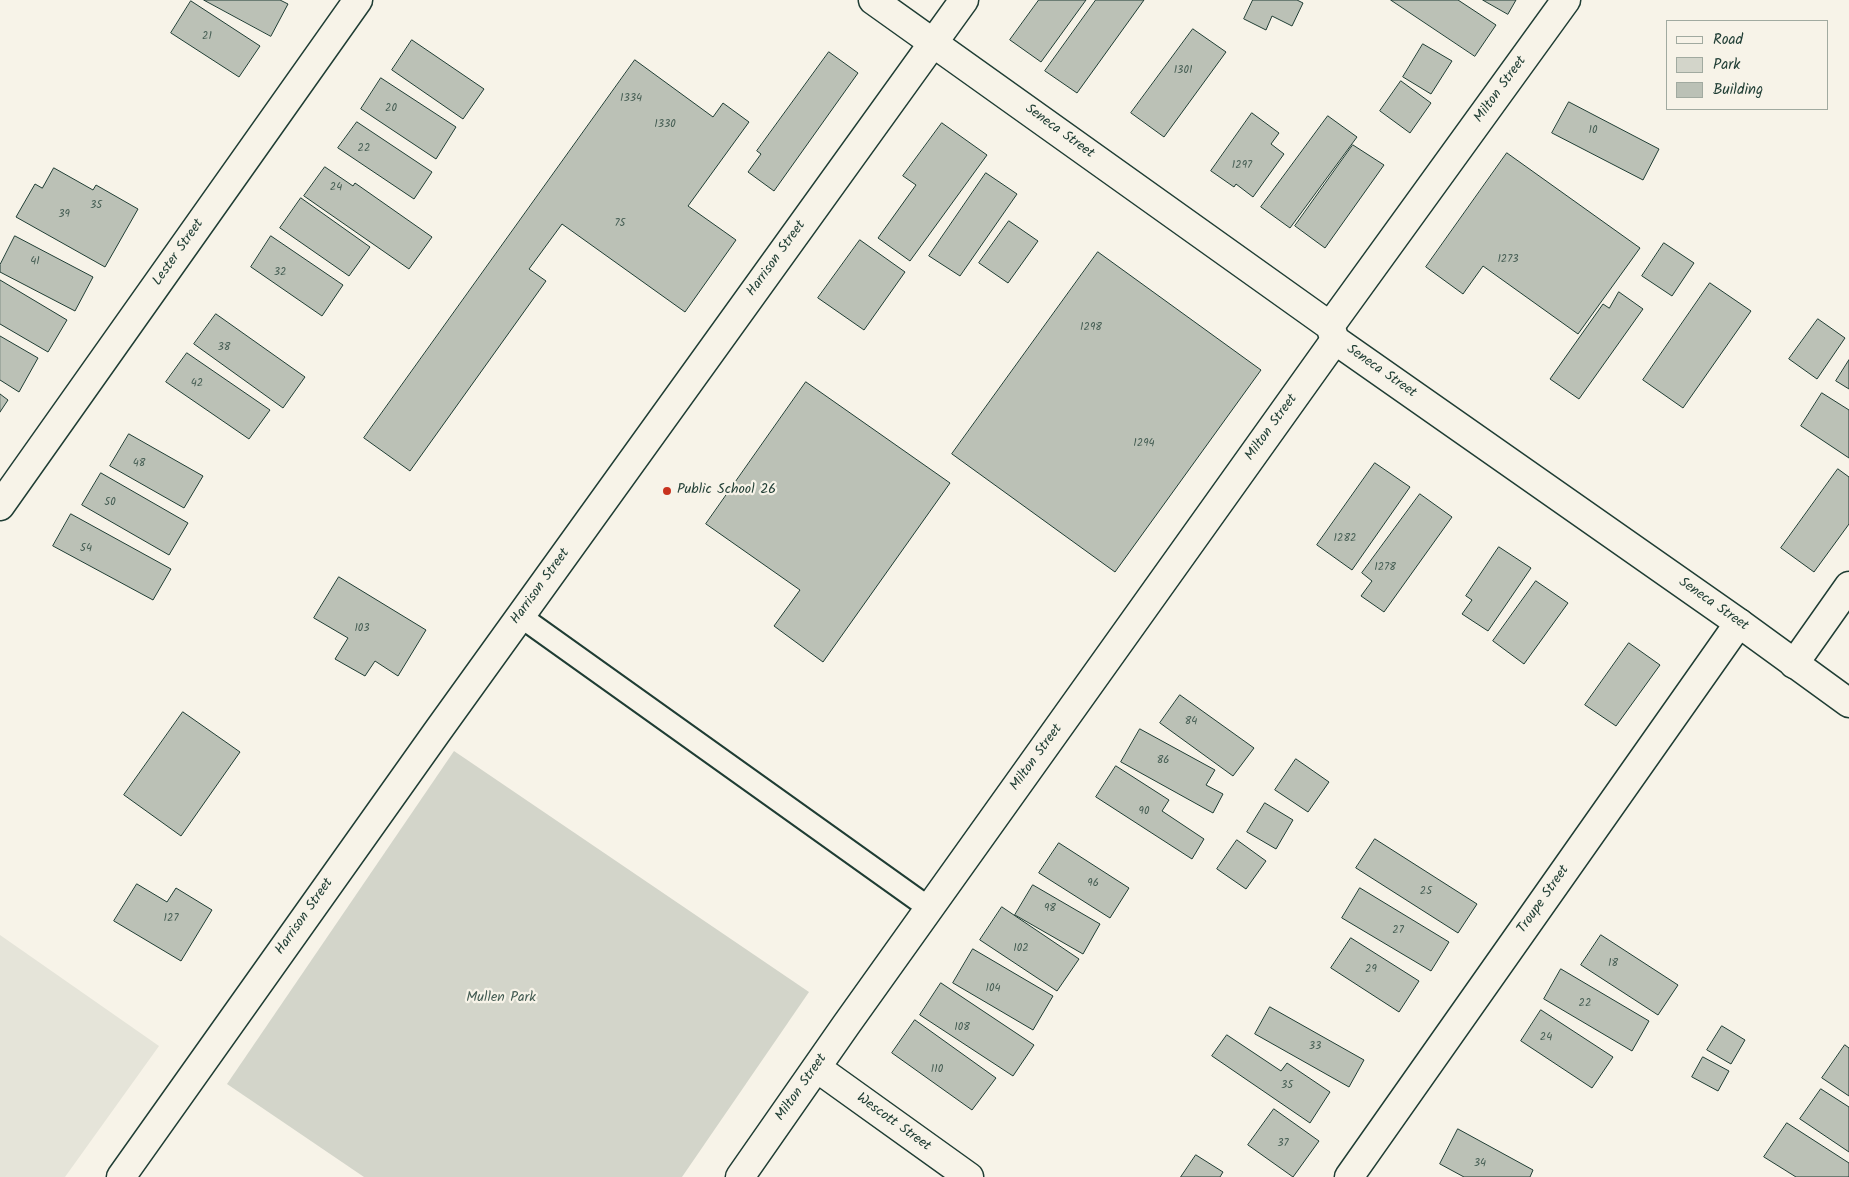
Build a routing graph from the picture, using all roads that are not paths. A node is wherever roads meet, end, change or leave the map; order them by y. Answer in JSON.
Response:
{"nodes":[{"id":1,"x":358,"y":0,"type":"edge"},
{"id":2,"x":873,"y":0,"type":"edge"},
{"id":3,"x":964,"y":0,"type":"edge"},
{"id":4,"x":1566,"y":0,"type":"edge"},
{"id":5,"x":933,"y":42,"type":"junction"},
{"id":6,"x":1333,"y":333,"type":"junction"},
{"id":7,"x":0,"y":506,"type":"edge"},
{"id":8,"x":1849,"y":586,"type":"edge"},
{"id":9,"x":520,"y":616,"type":"junction"},
{"id":10,"x":1739,"y":623,"type":"junction"},
{"id":11,"x":1794,"y":664,"type":"junction"},
{"id":12,"x":1849,"y":703,"type":"edge"},
{"id":13,"x":929,"y":908,"type":"junction"},
{"id":14,"x":817,"y":1068,"type":"junction"},
{"id":15,"x":121,"y":1177,"type":"edge"},
{"id":16,"x":740,"y":1177,"type":"edge"},
{"id":17,"x":969,"y":1177,"type":"edge"},
{"id":18,"x":1349,"y":1177,"type":"edge"}],
"edges":[{"from":1,"to":7,"type":"street","name":"Lester Street"},
{"from":2,"to":5,"type":"street","name":"Seneca Street"},
{"from":3,"to":5,"type":"street","name":"Harrison Street"},
{"from":4,"to":6,"type":"street","name":"Milton Street"},
{"from":5,"to":6,"type":"street","name":"Seneca Street"},
{"from":5,"to":9,"type":"street","name":"Harrison Street"},
{"from":6,"to":10,"type":"street","name":"Seneca Street"},
{"from":6,"to":13,"type":"street","name":"Milton Street"},
{"from":8,"to":11,"type":"street"},
{"from":9,"to":13,"type":"lane"},
{"from":9,"to":15,"type":"street","name":"Harrison Street"},
{"from":10,"to":11,"type":"street","name":"Seneca Street"},
{"from":10,"to":18,"type":"street","name":"Troupe Street"},
{"from":11,"to":12,"type":"street","name":"Seneca Street"},
{"from":13,"to":14,"type":"street","name":"Milton Street"},
{"from":14,"to":16,"type":"street","name":"Milton Street"},
{"from":14,"to":17,"type":"street","name":"Wescott Street"}]}
